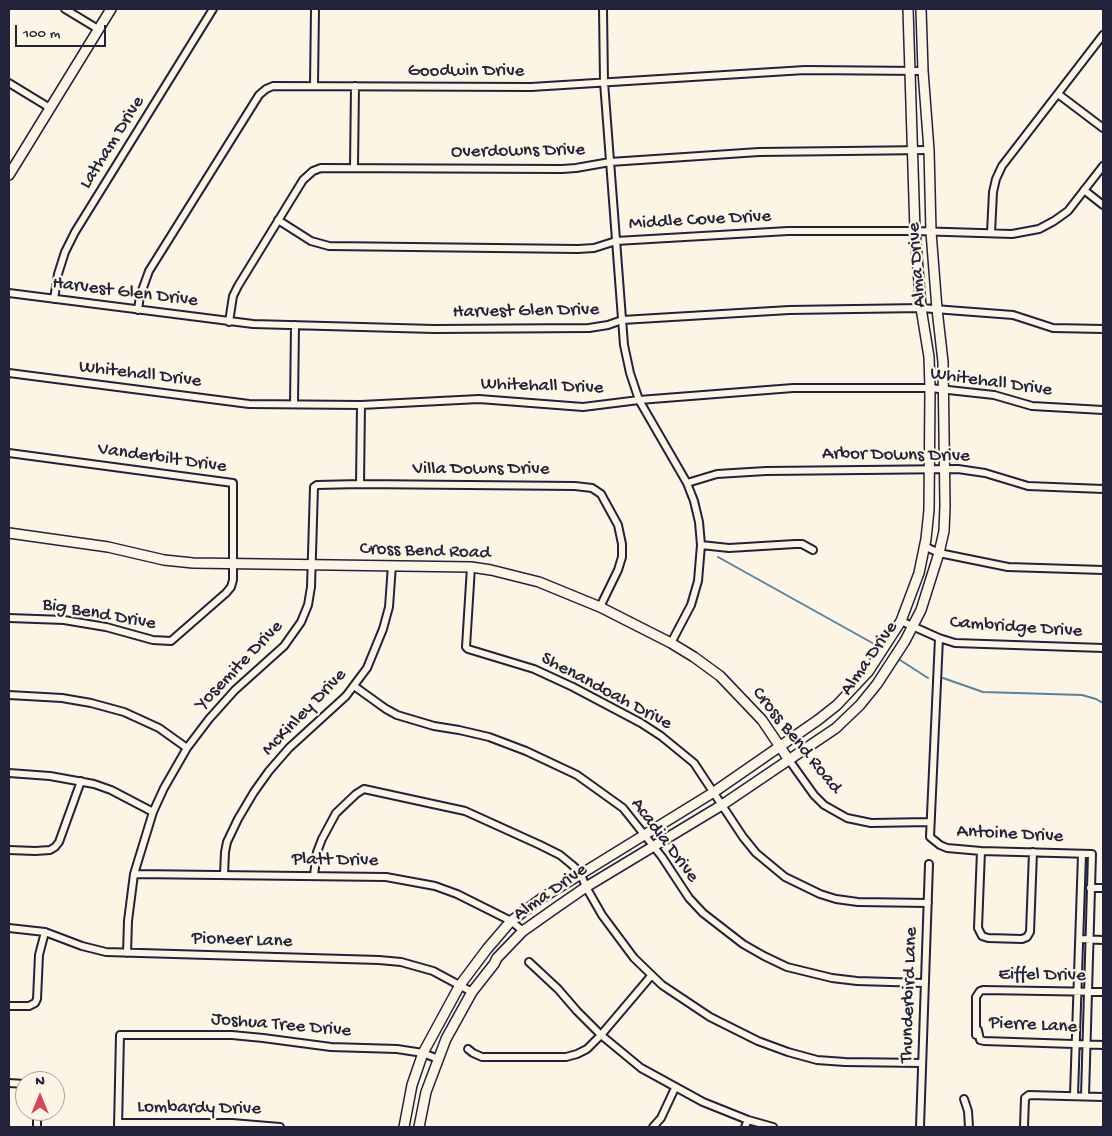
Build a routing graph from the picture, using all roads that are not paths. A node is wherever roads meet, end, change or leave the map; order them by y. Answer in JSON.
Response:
{"nodes":[{"id":1,"x":65,"y":9,"type":"edge"},
{"id":2,"x":111,"y":9,"type":"edge"},
{"id":3,"x":213,"y":9,"type":"edge"},
{"id":4,"x":314,"y":9,"type":"edge"},
{"id":5,"x":603,"y":9,"type":"edge"},
{"id":6,"x":908,"y":9,"type":"edge"},
{"id":7,"x":921,"y":9,"type":"edge"},
{"id":8,"x":98,"y":29,"type":"junction"},
{"id":9,"x":1103,"y":35,"type":"edge"},
{"id":10,"x":909,"y":71,"type":"junction"},
{"id":11,"x":923,"y":71,"type":"junction"},
{"id":12,"x":604,"y":82,"type":"junction"},
{"id":13,"x":9,"y":83,"type":"edge"},
{"id":14,"x":314,"y":85,"type":"junction"},
{"id":15,"x":355,"y":86,"type":"junction"},
{"id":16,"x":1058,"y":94,"type":"junction"},
{"id":17,"x":50,"y":108,"type":"junction"},
{"id":18,"x":1103,"y":128,"type":"edge"},
{"id":19,"x":912,"y":150,"type":"junction"},
{"id":20,"x":929,"y":150,"type":"junction"},
{"id":21,"x":610,"y":162,"type":"junction"},
{"id":22,"x":1103,"y":166,"type":"edge"},
{"id":23,"x":354,"y":168,"type":"junction"},
{"id":24,"x":9,"y":175,"type":"edge"},
{"id":25,"x":1084,"y":190,"type":"junction"},
{"id":26,"x":1103,"y":205,"type":"edge"},
{"id":27,"x":278,"y":220,"type":"junction"},
{"id":28,"x":916,"y":231,"type":"junction"},
{"id":29,"x":931,"y":232,"type":"junction"},
{"id":30,"x":991,"y":233,"type":"junction"},
{"id":31,"x":616,"y":241,"type":"junction"},
{"id":32,"x":9,"y":293,"type":"edge"},
{"id":33,"x":54,"y":299,"type":"junction"},
{"id":34,"x":921,"y":308,"type":"junction"},
{"id":35,"x":936,"y":309,"type":"junction"},
{"id":36,"x":138,"y":310,"type":"junction"},
{"id":37,"x":622,"y":320,"type":"junction"},
{"id":38,"x":229,"y":322,"type":"junction"},
{"id":39,"x":295,"y":325,"type":"junction"},
{"id":40,"x":1103,"y":330,"type":"edge"},
{"id":41,"x":9,"y":373,"type":"edge"},
{"id":42,"x":930,"y":388,"type":"junction"},
{"id":43,"x":943,"y":389,"type":"junction"},
{"id":44,"x":639,"y":400,"type":"junction"},
{"id":45,"x":294,"y":404,"type":"junction"},
{"id":46,"x":361,"y":405,"type":"junction"},
{"id":47,"x":1103,"y":410,"type":"edge"},
{"id":48,"x":9,"y":453,"type":"edge"},
{"id":49,"x":929,"y":469,"type":"junction"},
{"id":50,"x":944,"y":470,"type":"junction"},
{"id":51,"x":687,"y":483,"type":"junction"},
{"id":52,"x":360,"y":484,"type":"junction"},
{"id":53,"x":1103,"y":489,"type":"edge"},
{"id":54,"x":9,"y":533,"type":"edge"},
{"id":55,"x":701,"y":545,"type":"junction"},
{"id":56,"x":924,"y":546,"type":"junction"},
{"id":57,"x":813,"y":550,"type":"dead end"},
{"id":58,"x":939,"y":553,"type":"junction"},
{"id":59,"x":233,"y":564,"type":"junction"},
{"id":60,"x":312,"y":565,"type":"junction"},
{"id":61,"x":392,"y":566,"type":"junction"},
{"id":62,"x":471,"y":567,"type":"junction"},
{"id":63,"x":1103,"y":570,"type":"edge"},
{"id":64,"x":600,"y":607,"type":"junction"},
{"id":65,"x":9,"y":618,"type":"edge"},
{"id":66,"x":901,"y":621,"type":"junction"},
{"id":67,"x":912,"y":627,"type":"junction"},
{"id":68,"x":938,"y":638,"type":"junction"},
{"id":69,"x":672,"y":642,"type":"junction"},
{"id":70,"x":1103,"y":648,"type":"edge"},
{"id":71,"x":354,"y":686,"type":"junction"},
{"id":72,"x":9,"y":696,"type":"edge"},
{"id":73,"x":780,"y":747,"type":"junction"},
{"id":74,"x":187,"y":748,"type":"junction"},
{"id":75,"x":789,"y":760,"type":"junction"},
{"id":76,"x":9,"y":773,"type":"edge"},
{"id":77,"x":81,"y":781,"type":"junction"},
{"id":78,"x":714,"y":792,"type":"junction"},
{"id":79,"x":722,"y":805,"type":"junction"},
{"id":80,"x":153,"y":812,"type":"junction"},
{"id":81,"x":930,"y":822,"type":"junction"},
{"id":82,"x":645,"y":833,"type":"junction"},
{"id":83,"x":654,"y":846,"type":"junction"},
{"id":84,"x":9,"y":850,"type":"edge"},
{"id":85,"x":981,"y":851,"type":"junction"},
{"id":86,"x":1034,"y":852,"type":"junction"},
{"id":87,"x":1082,"y":854,"type":"junction"},
{"id":88,"x":929,"y":864,"type":"dead end"},
{"id":89,"x":1082,"y":871,"type":"junction"},
{"id":90,"x":1092,"y":871,"type":"junction"},
{"id":91,"x":580,"y":872,"type":"junction"},
{"id":92,"x":134,"y":874,"type":"junction"},
{"id":93,"x":224,"y":875,"type":"junction"},
{"id":94,"x":314,"y":875,"type":"junction"},
{"id":95,"x":586,"y":887,"type":"junction"},
{"id":96,"x":1082,"y":888,"type":"junction"},
{"id":97,"x":1092,"y":888,"type":"junction"},
{"id":98,"x":1103,"y":888,"type":"edge"},
{"id":99,"x":928,"y":903,"type":"junction"},
{"id":100,"x":1080,"y":916,"type":"junction"},
{"id":101,"x":1091,"y":916,"type":"junction"},
{"id":102,"x":511,"y":922,"type":"junction"},
{"id":103,"x":9,"y":928,"type":"edge"},
{"id":104,"x":523,"y":931,"type":"junction"},
{"id":105,"x":45,"y":932,"type":"junction"},
{"id":106,"x":1080,"y":939,"type":"junction"},
{"id":107,"x":1090,"y":940,"type":"junction"},
{"id":108,"x":1103,"y":940,"type":"edge"},
{"id":109,"x":127,"y":953,"type":"junction"},
{"id":110,"x":529,"y":962,"type":"dead end"},
{"id":111,"x":1078,"y":972,"type":"junction"},
{"id":112,"x":1089,"y":972,"type":"junction"},
{"id":113,"x":651,"y":976,"type":"junction"},
{"id":114,"x":924,"y":983,"type":"junction"},
{"id":115,"x":460,"y":985,"type":"junction"},
{"id":116,"x":1078,"y":991,"type":"junction"},
{"id":117,"x":472,"y":992,"type":"junction"},
{"id":118,"x":1089,"y":992,"type":"junction"},
{"id":119,"x":1103,"y":992,"type":"edge"},
{"id":120,"x":9,"y":1006,"type":"edge"},
{"id":121,"x":976,"y":1020,"type":"joint"},
{"id":122,"x":601,"y":1035,"type":"junction"},
{"id":123,"x":1076,"y":1043,"type":"junction"},
{"id":124,"x":1087,"y":1044,"type":"junction"},
{"id":125,"x":1103,"y":1045,"type":"edge"},
{"id":126,"x":468,"y":1049,"type":"dead end"},
{"id":127,"x":423,"y":1053,"type":"junction"},
{"id":128,"x":438,"y":1059,"type":"junction"},
{"id":129,"x":922,"y":1063,"type":"junction"},
{"id":130,"x":675,"y":1088,"type":"junction"},
{"id":131,"x":1074,"y":1095,"type":"junction"},
{"id":132,"x":1085,"y":1096,"type":"junction"},
{"id":133,"x":1103,"y":1096,"type":"edge"},
{"id":134,"x":964,"y":1099,"type":"dead end"},
{"id":135,"x":748,"y":1120,"type":"junction"},
{"id":136,"x":118,"y":1125,"type":"edge"},
{"id":137,"x":280,"y":1127,"type":"edge"},
{"id":138,"x":404,"y":1127,"type":"edge"},
{"id":139,"x":419,"y":1127,"type":"edge"},
{"id":140,"x":653,"y":1127,"type":"edge"},
{"id":141,"x":745,"y":1127,"type":"edge"},
{"id":142,"x":773,"y":1127,"type":"edge"},
{"id":143,"x":920,"y":1127,"type":"edge"},
{"id":144,"x":969,"y":1127,"type":"edge"},
{"id":145,"x":1024,"y":1127,"type":"edge"}],
"edges":[{"from":1,"to":8,"type":"street"},
{"from":2,"to":8,"type":"main road"},
{"from":3,"to":33,"type":"street","name":"Latham Drive"},
{"from":4,"to":14,"type":"street"},
{"from":5,"to":12,"type":"street"},
{"from":6,"to":10,"type":"main road","name":"Alma Drive"},
{"from":7,"to":11,"type":"main road","name":"Alma Drive"},
{"from":8,"to":17,"type":"main road"},
{"from":9,"to":16,"type":"street"},
{"from":10,"to":11,"type":"street","name":"Goodwin Drive"},
{"from":10,"to":12,"type":"street","name":"Goodwin Drive"},
{"from":10,"to":19,"type":"main road","name":"Alma Drive"},
{"from":11,"to":20,"type":"main road","name":"Alma Drive"},
{"from":12,"to":15,"type":"street","name":"Goodwin Drive"},
{"from":12,"to":21,"type":"street"},
{"from":13,"to":17,"type":"street"},
{"from":14,"to":15,"type":"street","name":"Goodwin Drive"},
{"from":14,"to":36,"type":"street","name":"Goodwin Drive"},
{"from":15,"to":23,"type":"street"},
{"from":16,"to":18,"type":"street"},
{"from":16,"to":30,"type":"street"},
{"from":17,"to":24,"type":"main road"},
{"from":19,"to":20,"type":"street","name":"Overdowns Drive"},
{"from":19,"to":21,"type":"street","name":"Overdowns Drive"},
{"from":19,"to":28,"type":"main road","name":"Alma Drive"},
{"from":20,"to":29,"type":"main road","name":"Alma Drive"},
{"from":21,"to":23,"type":"street","name":"Overdowns Drive"},
{"from":21,"to":31,"type":"street"},
{"from":22,"to":25,"type":"street","name":"Middle Cove Drive"},
{"from":23,"to":27,"type":"street","name":"Overdowns Drive"},
{"from":25,"to":26,"type":"street"},
{"from":25,"to":30,"type":"street","name":"Middle Cove Drive"},
{"from":27,"to":31,"type":"street","name":"Middle Cove Drive"},
{"from":27,"to":38,"type":"street","name":"Overdowns Drive"},
{"from":28,"to":29,"type":"street","name":"Middle Cove Drive"},
{"from":28,"to":31,"type":"street","name":"Middle Cove Drive"},
{"from":28,"to":34,"type":"main road","name":"Alma Drive"},
{"from":29,"to":30,"type":"street","name":"Middle Cove Drive"},
{"from":29,"to":35,"type":"main road","name":"Alma Drive"},
{"from":31,"to":37,"type":"street"},
{"from":32,"to":33,"type":"street","name":"Harvest Glen Drive"},
{"from":33,"to":36,"type":"street","name":"Harvest Glen Drive"},
{"from":34,"to":35,"type":"street","name":"Harvest Glen Drive"},
{"from":34,"to":37,"type":"street","name":"Harvest Glen Drive"},
{"from":34,"to":42,"type":"main road","name":"Alma Drive"},
{"from":35,"to":40,"type":"street","name":"Harvest Glen Drive"},
{"from":35,"to":43,"type":"main road","name":"Alma Drive"},
{"from":36,"to":38,"type":"street","name":"Harvest Glen Drive"},
{"from":37,"to":39,"type":"street","name":"Harvest Glen Drive"},
{"from":37,"to":44,"type":"street"},
{"from":38,"to":39,"type":"street","name":"Harvest Glen Drive"},
{"from":39,"to":45,"type":"street"},
{"from":41,"to":45,"type":"street","name":"Whitehall Drive"},
{"from":42,"to":43,"type":"street","name":"Whitehall Drive"},
{"from":42,"to":44,"type":"street","name":"Whitehall Drive"},
{"from":42,"to":49,"type":"main road","name":"Alma Drive"},
{"from":43,"to":47,"type":"street","name":"Whitehall Drive"},
{"from":43,"to":50,"type":"main road","name":"Alma Drive"},
{"from":44,"to":46,"type":"street","name":"Whitehall Drive"},
{"from":44,"to":51,"type":"street"},
{"from":45,"to":46,"type":"street","name":"Whitehall Drive"},
{"from":46,"to":52,"type":"street"},
{"from":48,"to":59,"type":"street","name":"Vanderbilt Drive"},
{"from":49,"to":50,"type":"street","name":"Arbor Downs Drive"},
{"from":49,"to":51,"type":"street","name":"Arbor Downs Drive"},
{"from":49,"to":56,"type":"main road","name":"Alma Drive"},
{"from":50,"to":53,"type":"street","name":"Arbor Downs Drive"},
{"from":50,"to":58,"type":"main road","name":"Alma Drive"},
{"from":51,"to":55,"type":"street"},
{"from":52,"to":60,"type":"street","name":"Villa Downs Drive"},
{"from":52,"to":64,"type":"street","name":"Villa Downs Drive"},
{"from":54,"to":59,"type":"main road","name":"Cross Bend Road"},
{"from":55,"to":57,"type":"street"},
{"from":55,"to":69,"type":"street"},
{"from":56,"to":58,"type":"street"},
{"from":56,"to":66,"type":"main road","name":"Alma Drive"},
{"from":58,"to":63,"type":"street"},
{"from":58,"to":67,"type":"main road","name":"Alma Drive"},
{"from":59,"to":60,"type":"main road","name":"Cross Bend Road"},
{"from":59,"to":65,"type":"street","name":"Big Bend Drive"},
{"from":60,"to":61,"type":"main road","name":"Cross Bend Road"},
{"from":60,"to":74,"type":"street","name":"Yosemite Drive"},
{"from":61,"to":62,"type":"main road","name":"Cross Bend Road"},
{"from":61,"to":71,"type":"street","name":"McKinley Drive"},
{"from":62,"to":64,"type":"main road","name":"Cross Bend Road"},
{"from":62,"to":78,"type":"street","name":"Shenandoah Drive"},
{"from":64,"to":69,"type":"main road","name":"Cross Bend Road"},
{"from":66,"to":67,"type":"street","name":"Cambridge Drive"},
{"from":66,"to":73,"type":"main road","name":"Alma Drive"},
{"from":67,"to":68,"type":"street","name":"Cambridge Drive"},
{"from":67,"to":75,"type":"main road","name":"Alma Drive"},
{"from":68,"to":70,"type":"street","name":"Cambridge Drive"},
{"from":68,"to":81,"type":"street"},
{"from":69,"to":73,"type":"main road","name":"Cross Bend Road"},
{"from":71,"to":82,"type":"street","name":"Acadia Drive"},
{"from":71,"to":93,"type":"street","name":"McKinley Drive"},
{"from":72,"to":74,"type":"street"},
{"from":73,"to":75,"type":"main road","name":"Cross Bend Road"},
{"from":73,"to":78,"type":"main road","name":"Alma Drive"},
{"from":74,"to":80,"type":"street","name":"Yosemite Drive"},
{"from":75,"to":79,"type":"main road","name":"Alma Drive"},
{"from":75,"to":81,"type":"street","name":"Cross Bend Road"},
{"from":76,"to":77,"type":"street"},
{"from":77,"to":80,"type":"street"},
{"from":77,"to":84,"type":"street"},
{"from":78,"to":79,"type":"street","name":"Shenandoah Drive"},
{"from":78,"to":82,"type":"main road","name":"Alma Drive"},
{"from":79,"to":83,"type":"main road","name":"Alma Drive"},
{"from":79,"to":99,"type":"street","name":"Shenandoah Drive"},
{"from":80,"to":92,"type":"street","name":"Yosemite Drive"},
{"from":81,"to":85,"type":"street","name":"Antoine Drive"},
{"from":82,"to":83,"type":"street","name":"Acadia Drive"},
{"from":82,"to":91,"type":"main road","name":"Alma Drive"},
{"from":83,"to":95,"type":"main road","name":"Alma Drive"},
{"from":83,"to":114,"type":"street","name":"Acadia Drive"},
{"from":85,"to":86,"type":"street","name":"Antoine Drive"},
{"from":85,"to":86,"type":"street"},
{"from":86,"to":87,"type":"street","name":"Antoine Drive"},
{"from":87,"to":89,"type":"street"},
{"from":87,"to":90,"type":"street","name":"Antoine Drive"},
{"from":88,"to":99,"type":"street","name":"Thunderbird Lane"},
{"from":89,"to":90,"type":"street"},
{"from":89,"to":96,"type":"street"},
{"from":90,"to":97,"type":"street"},
{"from":91,"to":94,"type":"street"},
{"from":91,"to":95,"type":"street"},
{"from":91,"to":102,"type":"main road","name":"Alma Drive"},
{"from":92,"to":93,"type":"street","name":"Platt Drive"},
{"from":92,"to":109,"type":"street","name":"Yosemite Drive"},
{"from":93,"to":94,"type":"street","name":"Platt Drive"},
{"from":94,"to":102,"type":"street","name":"Platt Drive"},
{"from":95,"to":104,"type":"main road","name":"Alma Drive"},
{"from":95,"to":113,"type":"street"},
{"from":96,"to":97,"type":"street"},
{"from":96,"to":100,"type":"street"},
{"from":97,"to":98,"type":"street"},
{"from":97,"to":101,"type":"street"},
{"from":99,"to":114,"type":"street","name":"Thunderbird Lane"},
{"from":100,"to":101,"type":"street"},
{"from":100,"to":106,"type":"street"},
{"from":101,"to":107,"type":"street"},
{"from":102,"to":104,"type":"street","name":"Platt Drive"},
{"from":102,"to":115,"type":"main road","name":"Alma Drive"},
{"from":103,"to":105,"type":"street","name":"Pioneer Lane"},
{"from":104,"to":117,"type":"main road","name":"Alma Drive"},
{"from":105,"to":109,"type":"street","name":"Pioneer Lane"},
{"from":105,"to":120,"type":"street"},
{"from":106,"to":107,"type":"street"},
{"from":106,"to":111,"type":"street"},
{"from":107,"to":108,"type":"street"},
{"from":107,"to":112,"type":"street"},
{"from":109,"to":115,"type":"street","name":"Pioneer Lane"},
{"from":110,"to":122,"type":"street"},
{"from":111,"to":112,"type":"street"},
{"from":111,"to":116,"type":"street"},
{"from":112,"to":118,"type":"street"},
{"from":113,"to":122,"type":"street"},
{"from":113,"to":129,"type":"street"},
{"from":114,"to":129,"type":"street","name":"Thunderbird Lane"},
{"from":115,"to":117,"type":"street","name":"Pioneer Lane"},
{"from":115,"to":127,"type":"main road","name":"Alma Drive"},
{"from":116,"to":118,"type":"street","name":"Eiffel Drive"},
{"from":116,"to":121,"type":"street","name":"Eiffel Drive"},
{"from":116,"to":123,"type":"street"},
{"from":117,"to":128,"type":"main road","name":"Alma Drive"},
{"from":118,"to":119,"type":"street","name":"Eiffel Drive"},
{"from":118,"to":124,"type":"street"},
{"from":121,"to":123,"type":"street","name":"Pierre Lane"},
{"from":122,"to":126,"type":"street"},
{"from":122,"to":130,"type":"street"},
{"from":123,"to":124,"type":"street","name":"Pierre Lane"},
{"from":123,"to":131,"type":"street"},
{"from":124,"to":125,"type":"street","name":"Pierre Lane"},
{"from":124,"to":132,"type":"street"},
{"from":127,"to":128,"type":"street","name":"Joshua Tree Drive"},
{"from":127,"to":136,"type":"street","name":"Joshua Tree Drive"},
{"from":127,"to":138,"type":"main road","name":"Alma Drive"},
{"from":128,"to":139,"type":"main road","name":"Alma Drive"},
{"from":129,"to":143,"type":"street","name":"Thunderbird Lane"},
{"from":130,"to":135,"type":"street"},
{"from":130,"to":140,"type":"street"},
{"from":131,"to":132,"type":"street"},
{"from":131,"to":145,"type":"street"},
{"from":132,"to":133,"type":"street"},
{"from":134,"to":144,"type":"street"},
{"from":135,"to":141,"type":"street"},
{"from":135,"to":142,"type":"street"},
{"from":136,"to":137,"type":"street","name":"Lombardy Drive"}]}
